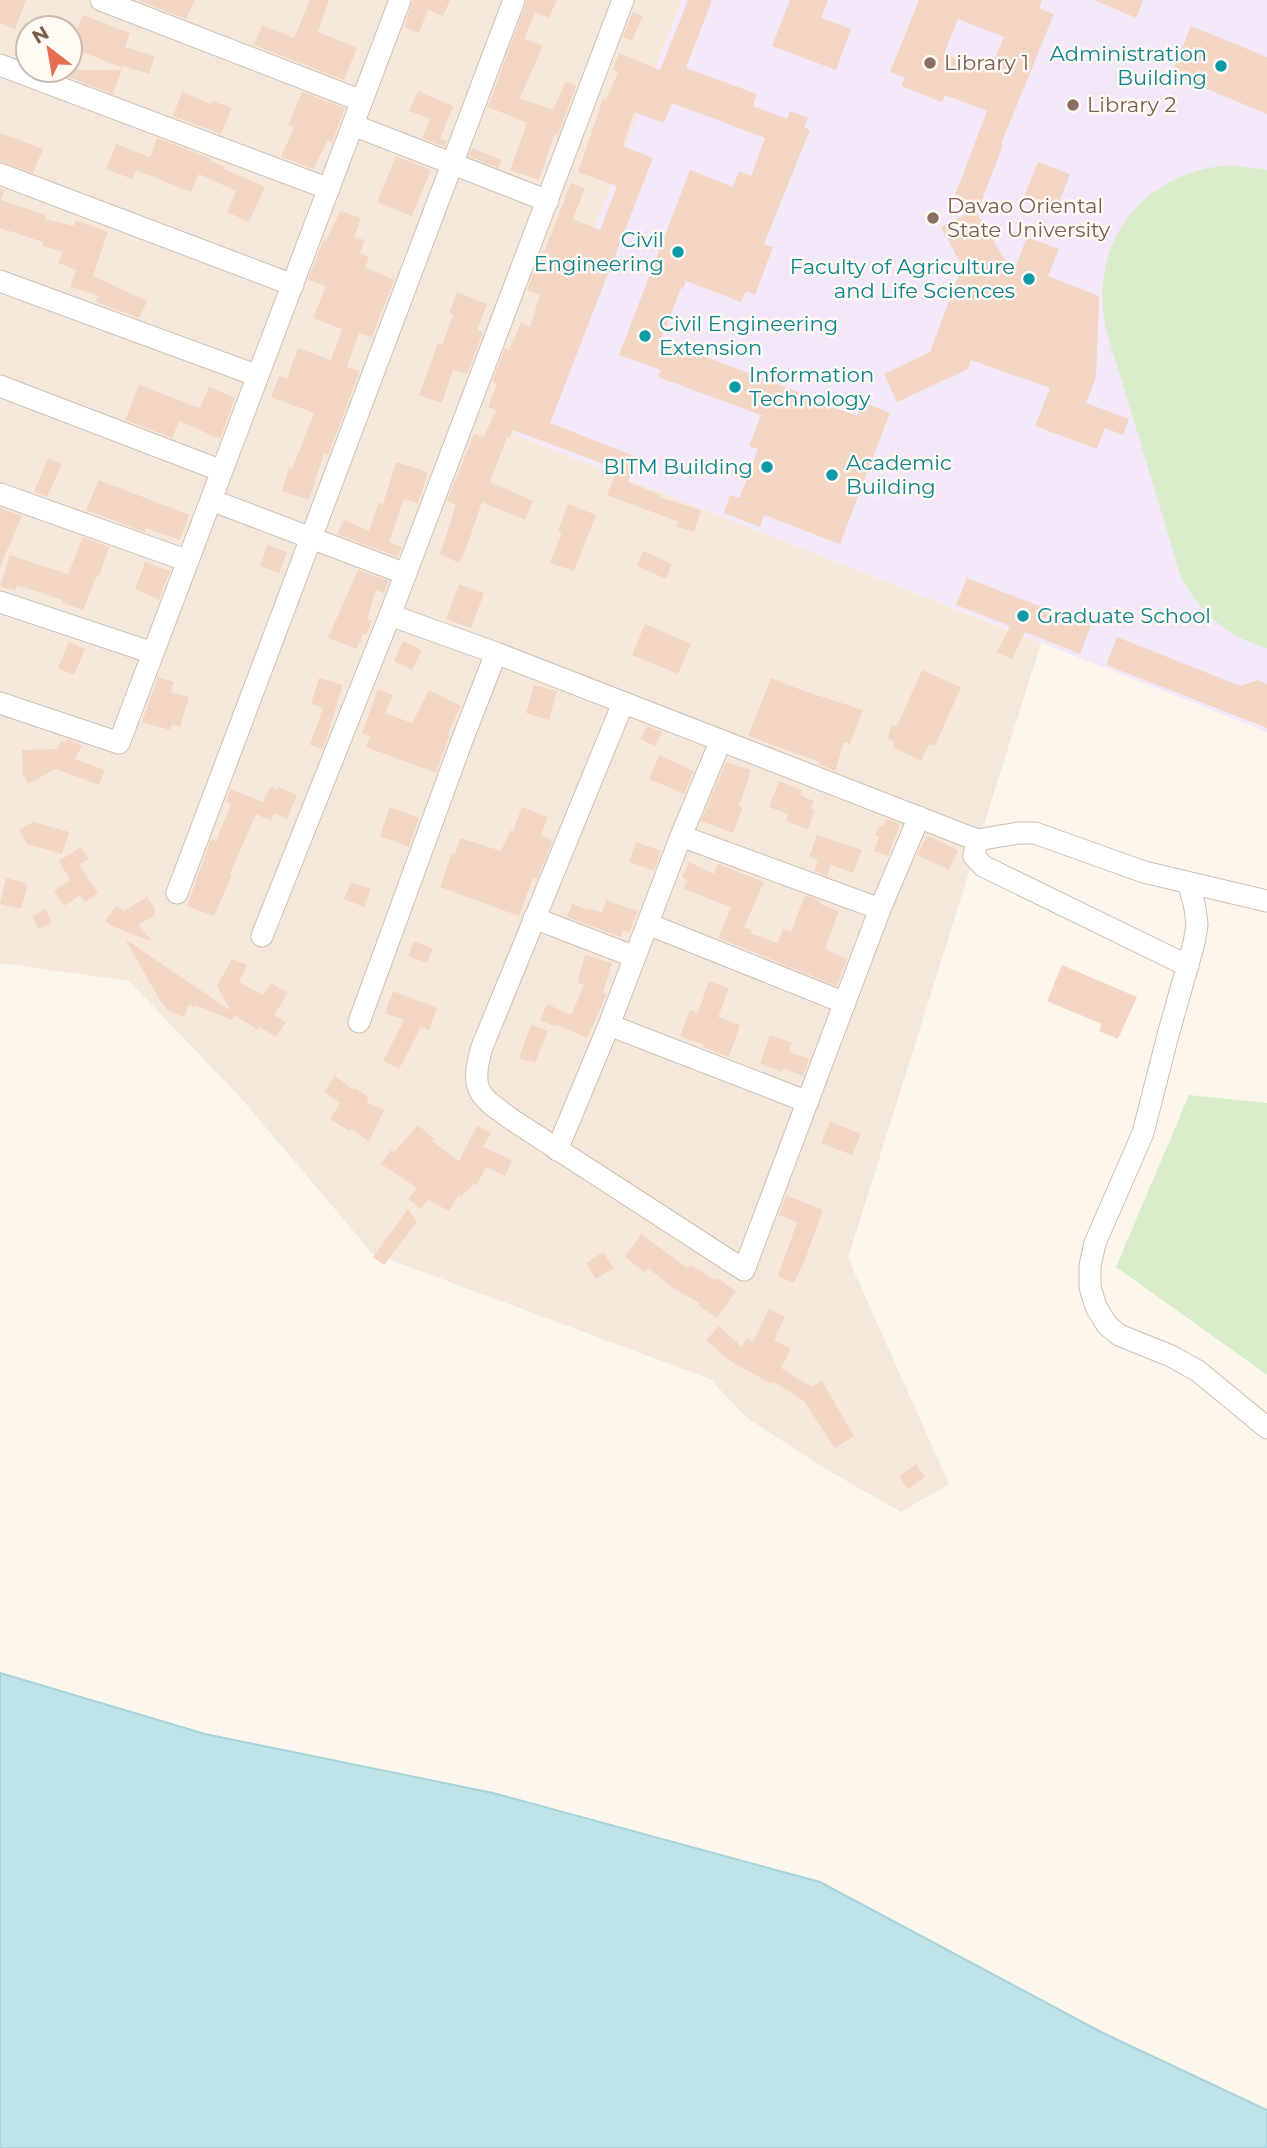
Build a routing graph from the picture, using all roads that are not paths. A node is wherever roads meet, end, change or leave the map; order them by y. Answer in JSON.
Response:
{"nodes":[{"id":1,"x":101,"y":0,"type":"edge"},
{"id":2,"x":514,"y":0,"type":"edge"},
{"id":3,"x":623,"y":0,"type":"edge"},
{"id":4,"x":397,"y":1,"type":"edge"},
{"id":5,"x":0,"y":65,"type":"edge"},
{"id":6,"x":362,"y":100,"type":"junction"},
{"id":7,"x":353,"y":125,"type":"junction"},
{"id":8,"x":454,"y":164,"type":"junction"},
{"id":9,"x":0,"y":174,"type":"edge"},
{"id":10,"x":329,"y":189,"type":"junction"},
{"id":11,"x":548,"y":201,"type":"junction"},
{"id":12,"x":0,"y":281,"type":"edge"},
{"id":13,"x":293,"y":285,"type":"junction"},
{"id":14,"x":258,"y":376,"type":"junction"},
{"id":15,"x":0,"y":386,"type":"edge"},
{"id":16,"x":222,"y":471,"type":"junction"},
{"id":17,"x":0,"y":494,"type":"edge"},
{"id":18,"x":211,"y":500,"type":"junction"},
{"id":19,"x":312,"y":539,"type":"junction"},
{"id":20,"x":188,"y":561,"type":"junction"},
{"id":21,"x":406,"y":575,"type":"junction"},
{"id":22,"x":0,"y":602,"type":"edge"},
{"id":23,"x":390,"y":615,"type":"junction"},
{"id":24,"x":153,"y":653,"type":"junction"},
{"id":25,"x":496,"y":653,"type":"junction"},
{"id":26,"x":0,"y":703,"type":"edge"},
{"id":27,"x":623,"y":703,"type":"junction"},
{"id":28,"x":722,"y":740,"type":"junction"},
{"id":29,"x":919,"y":817,"type":"junction"},
{"id":30,"x":681,"y":836,"type":"junction"},
{"id":31,"x":977,"y":840,"type":"junction"},
{"id":32,"x":1189,"y":884,"type":"junction"},
{"id":33,"x":177,"y":893,"type":"dead end"},
{"id":34,"x":1267,"y":901,"type":"edge"},
{"id":35,"x":880,"y":909,"type":"junction"},
{"id":36,"x":534,"y":918,"type":"junction"},
{"id":37,"x":648,"y":924,"type":"junction"},
{"id":38,"x":262,"y":936,"type":"dead end"},
{"id":39,"x":635,"y":957,"type":"junction"},
{"id":40,"x":1188,"y":966,"type":"junction"},
{"id":41,"x":845,"y":1003,"type":"junction"},
{"id":42,"x":359,"y":1022,"type":"dead end"},
{"id":43,"x":609,"y":1026,"type":"junction"},
{"id":44,"x":808,"y":1102,"type":"junction"},
{"id":45,"x":556,"y":1150,"type":"junction"},
{"id":46,"x":1267,"y":1428,"type":"edge"}],
"edges":[{"from":1,"to":6,"type":"street"},
{"from":2,"to":8,"type":"street"},
{"from":3,"to":11,"type":"street"},
{"from":4,"to":6,"type":"street"},
{"from":5,"to":10,"type":"street"},
{"from":6,"to":7,"type":"street"},
{"from":7,"to":8,"type":"street"},
{"from":7,"to":10,"type":"street"},
{"from":8,"to":11,"type":"street"},
{"from":8,"to":19,"type":"street"},
{"from":9,"to":13,"type":"street"},
{"from":10,"to":13,"type":"street"},
{"from":11,"to":21,"type":"street"},
{"from":12,"to":14,"type":"street"},
{"from":13,"to":14,"type":"street"},
{"from":14,"to":16,"type":"street"},
{"from":15,"to":16,"type":"street"},
{"from":16,"to":18,"type":"street"},
{"from":17,"to":20,"type":"street"},
{"from":18,"to":19,"type":"street"},
{"from":18,"to":20,"type":"street"},
{"from":19,"to":21,"type":"street"},
{"from":19,"to":33,"type":"street"},
{"from":20,"to":24,"type":"street"},
{"from":21,"to":23,"type":"street"},
{"from":22,"to":24,"type":"street"},
{"from":23,"to":25,"type":"street"},
{"from":23,"to":38,"type":"street"},
{"from":24,"to":26,"type":"street"},
{"from":25,"to":27,"type":"street"},
{"from":25,"to":42,"type":"street"},
{"from":27,"to":28,"type":"street"},
{"from":27,"to":36,"type":"street"},
{"from":28,"to":29,"type":"street"},
{"from":28,"to":30,"type":"street"},
{"from":29,"to":31,"type":"street"},
{"from":29,"to":35,"type":"street"},
{"from":30,"to":35,"type":"street"},
{"from":30,"to":37,"type":"street"},
{"from":31,"to":32,"type":"street"},
{"from":31,"to":40,"type":"street"},
{"from":32,"to":34,"type":"street"},
{"from":32,"to":40,"type":"street"},
{"from":35,"to":41,"type":"street"},
{"from":36,"to":39,"type":"street"},
{"from":36,"to":45,"type":"street"},
{"from":37,"to":39,"type":"street"},
{"from":37,"to":41,"type":"street"},
{"from":39,"to":43,"type":"street"},
{"from":40,"to":46,"type":"street"},
{"from":41,"to":44,"type":"street"},
{"from":43,"to":44,"type":"street"},
{"from":43,"to":45,"type":"street"},
{"from":44,"to":45,"type":"street"}]}
